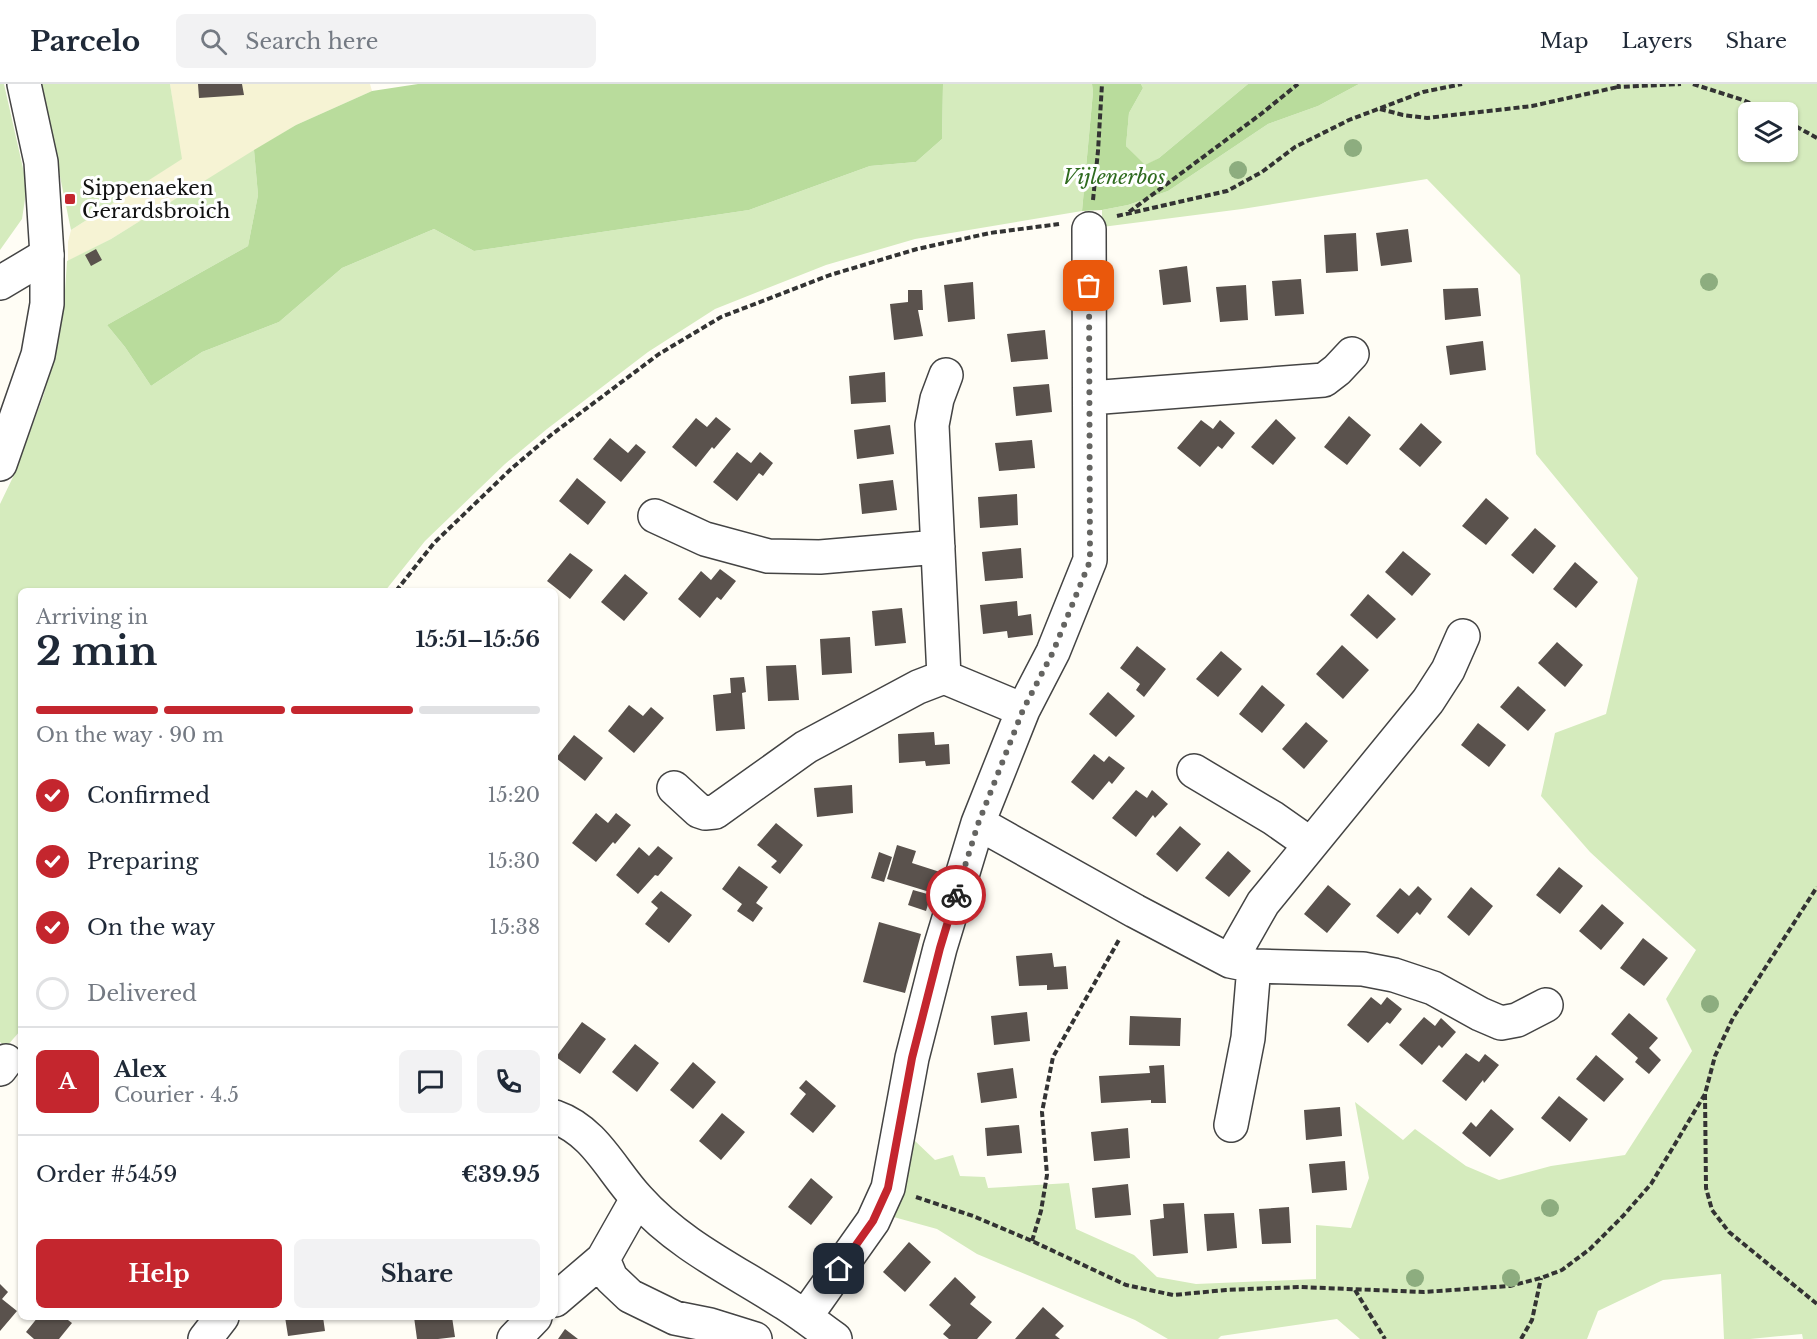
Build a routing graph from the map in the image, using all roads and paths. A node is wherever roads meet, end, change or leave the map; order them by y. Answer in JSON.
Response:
{"nodes":[{"id":1,"x":24,"y":84,"type":"edge"},
{"id":2,"x":1101,"y":84,"type":"edge"},
{"id":3,"x":1298,"y":84,"type":"edge"},
{"id":4,"x":1462,"y":84,"type":"edge"},
{"id":5,"x":1681,"y":84,"type":"edge"},
{"id":6,"x":1693,"y":84,"type":"edge"},
{"id":7,"x":1619,"y":86,"type":"edge"},
{"id":8,"x":1747,"y":102,"type":"edge"},
{"id":9,"x":1380,"y":109,"type":"junction"},
{"id":10,"x":1798,"y":128,"type":"edge"},
{"id":11,"x":1817,"y":138,"type":"edge"},
{"id":12,"x":1083,"y":220,"type":"junction"},
{"id":13,"x":47,"y":255,"type":"junction"},
{"id":14,"x":0,"y":283,"type":"edge"},
{"id":15,"x":1352,"y":354,"type":"dead end"},
{"id":16,"x":946,"y":375,"type":"dead end"},
{"id":17,"x":1090,"y":398,"type":"junction"},
{"id":18,"x":0,"y":464,"type":"edge"},
{"id":19,"x":655,"y":516,"type":"dead end"},
{"id":20,"x":938,"y":547,"type":"junction"},
{"id":21,"x":398,"y":588,"type":"edge"},
{"id":22,"x":1463,"y":636,"type":"dead end"},
{"id":23,"x":944,"y":677,"type":"junction"},
{"id":24,"x":1023,"y":710,"type":"junction"},
{"id":25,"x":1194,"y":771,"type":"dead end"},
{"id":26,"x":674,"y":788,"type":"dead end"},
{"id":27,"x":978,"y":824,"type":"junction"},
{"id":28,"x":1310,"y":844,"type":"junction"},
{"id":29,"x":1817,"y":887,"type":"edge"},
{"id":30,"x":1135,"y":911,"type":"junction"},
{"id":31,"x":1242,"y":964,"type":"junction"},
{"id":32,"x":1546,"y":1005,"type":"dead end"},
{"id":33,"x":1706,"y":1094,"type":"junction"},
{"id":34,"x":558,"y":1118,"type":"edge"},
{"id":35,"x":1231,"y":1125,"type":"dead end"},
{"id":36,"x":888,"y":1188,"type":"junction"},
{"id":37,"x":637,"y":1199,"type":"junction"},
{"id":38,"x":1032,"y":1241,"type":"junction"},
{"id":39,"x":603,"y":1259,"type":"junction"},
{"id":40,"x":1541,"y":1278,"type":"junction"},
{"id":41,"x":1355,"y":1290,"type":"junction"},
{"id":42,"x":558,"y":1297,"type":"edge"},
{"id":43,"x":1817,"y":1304,"type":"edge"},
{"id":44,"x":805,"y":1317,"type":"junction"},
{"id":45,"x":220,"y":1320,"type":"edge"},
{"id":46,"x":532,"y":1320,"type":"edge"},
{"id":47,"x":205,"y":1339,"type":"edge"},
{"id":48,"x":514,"y":1339,"type":"edge"},
{"id":49,"x":755,"y":1339,"type":"edge"},
{"id":50,"x":835,"y":1339,"type":"edge"},
{"id":51,"x":1385,"y":1339,"type":"edge"},
{"id":52,"x":1521,"y":1339,"type":"edge"}],
"edges":[{"from":1,"to":13,"type":"street"},
{"from":2,"to":12,"type":"path"},
{"from":3,"to":9,"type":"path"},
{"from":4,"to":9,"type":"path"},
{"from":5,"to":7,"type":"path"},
{"from":6,"to":8,"type":"path"},
{"from":7,"to":9,"type":"path"},
{"from":10,"to":11,"type":"path"},
{"from":12,"to":17,"type":"street"},
{"from":12,"to":21,"type":"path"},
{"from":13,"to":14,"type":"street"},
{"from":13,"to":18,"type":"street"},
{"from":15,"to":17,"type":"street"},
{"from":16,"to":20,"type":"street"},
{"from":17,"to":24,"type":"street"},
{"from":19,"to":20,"type":"street"},
{"from":20,"to":23,"type":"street"},
{"from":22,"to":28,"type":"street"},
{"from":23,"to":24,"type":"street"},
{"from":23,"to":26,"type":"street"},
{"from":24,"to":27,"type":"street"},
{"from":25,"to":28,"type":"street"},
{"from":27,"to":30,"type":"street"},
{"from":27,"to":36,"type":"street"},
{"from":28,"to":31,"type":"street"},
{"from":29,"to":33,"type":"path"},
{"from":30,"to":31,"type":"street"},
{"from":30,"to":38,"type":"path"},
{"from":31,"to":32,"type":"street"},
{"from":31,"to":35,"type":"street"},
{"from":33,"to":40,"type":"path"},
{"from":33,"to":43,"type":"path"},
{"from":34,"to":37,"type":"street"},
{"from":36,"to":38,"type":"path"},
{"from":36,"to":44,"type":"street"},
{"from":37,"to":39,"type":"street"},
{"from":37,"to":44,"type":"street"},
{"from":38,"to":41,"type":"path"},
{"from":39,"to":42,"type":"street"},
{"from":39,"to":49,"type":"street"},
{"from":40,"to":41,"type":"path"},
{"from":40,"to":52,"type":"path"},
{"from":41,"to":51,"type":"path"},
{"from":44,"to":50,"type":"street"},
{"from":45,"to":47,"type":"street"},
{"from":46,"to":48,"type":"street"}]}
